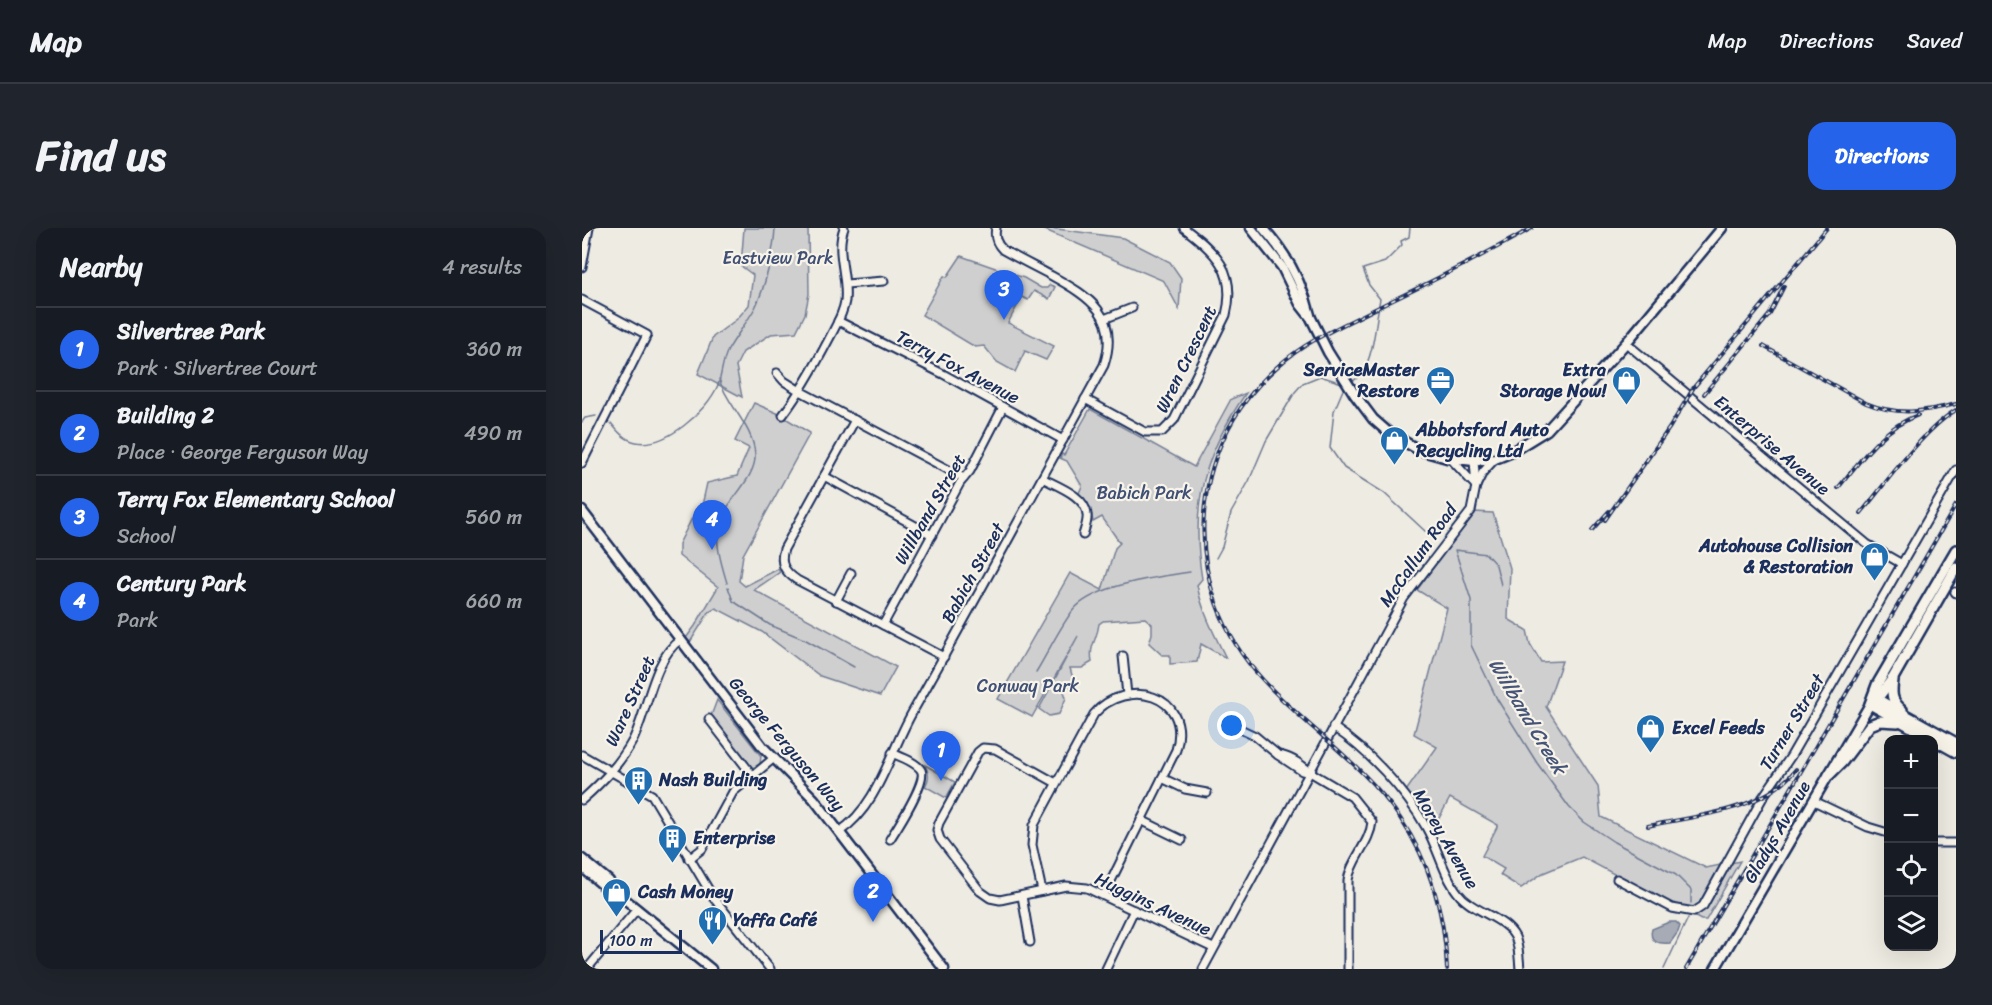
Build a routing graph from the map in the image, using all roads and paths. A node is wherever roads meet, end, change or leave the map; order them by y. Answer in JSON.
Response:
{"nodes":[{"id":1,"x":589,"y":228,"type":"edge"},
{"id":2,"x":844,"y":228,"type":"edge"},
{"id":3,"x":996,"y":228,"type":"edge"},
{"id":4,"x":1184,"y":228,"type":"edge"},
{"id":5,"x":1251,"y":228,"type":"edge"},
{"id":6,"x":1263,"y":228,"type":"edge"},
{"id":7,"x":1722,"y":228,"type":"edge"},
{"id":8,"x":582,"y":267,"type":"edge"},
{"id":9,"x":884,"y":281,"type":"dead end"},
{"id":10,"x":846,"y":284,"type":"junction"},
{"id":11,"x":582,"y":300,"type":"edge"},
{"id":12,"x":1132,"y":308,"type":"dead end"},
{"id":13,"x":1311,"y":318,"type":"junction"},
{"id":14,"x":1104,"y":319,"type":"junction"},
{"id":15,"x":838,"y":321,"type":"junction"},
{"id":16,"x":1626,"y":343,"type":"junction"},
{"id":17,"x":777,"y":373,"type":"dead end"},
{"id":18,"x":800,"y":391,"type":"junction"},
{"id":19,"x":1085,"y":399,"type":"junction"},
{"id":20,"x":1003,"y":407,"type":"junction"},
{"id":21,"x":783,"y":415,"type":"dead end"},
{"id":22,"x":855,"y":420,"type":"junction"},
{"id":23,"x":1063,"y":440,"type":"junction"},
{"id":24,"x":1451,"y":459,"type":"junction"},
{"id":25,"x":1495,"y":459,"type":"junction"},
{"id":26,"x":1474,"y":461,"type":"junction"},
{"id":27,"x":582,"y":463,"type":"edge"},
{"id":28,"x":1956,"y":470,"type":"edge"},
{"id":29,"x":824,"y":476,"type":"junction"},
{"id":30,"x":964,"y":478,"type":"junction"},
{"id":31,"x":1042,"y":478,"type":"junction"},
{"id":32,"x":1476,"y":486,"type":"junction"},
{"id":33,"x":582,"y":511,"type":"edge"},
{"id":34,"x":932,"y":535,"type":"junction"},
{"id":35,"x":1083,"y":535,"type":"dead end"},
{"id":36,"x":1956,"y":549,"type":"edge"},
{"id":37,"x":1902,"y":564,"type":"junction"},
{"id":38,"x":1956,"y":568,"type":"edge"},
{"id":39,"x":851,"y":573,"type":"dead end"},
{"id":40,"x":836,"y":602,"type":"junction"},
{"id":41,"x":883,"y":625,"type":"junction"},
{"id":42,"x":680,"y":640,"type":"junction"},
{"id":43,"x":1123,"y":656,"type":"dead end"},
{"id":44,"x":944,"y":657,"type":"junction"},
{"id":45,"x":1893,"y":678,"type":"junction"},
{"id":46,"x":1127,"y":695,"type":"junction"},
{"id":47,"x":1871,"y":704,"type":"junction"},
{"id":48,"x":709,"y":720,"type":"dead end"},
{"id":49,"x":1334,"y":727,"type":"junction"},
{"id":50,"x":1238,"y":728,"type":"dead end"},
{"id":51,"x":1928,"y":735,"type":"edge"},
{"id":52,"x":1929,"y":735,"type":"edge"},
{"id":53,"x":1932,"y":735,"type":"edge"},
{"id":54,"x":1938,"y":739,"type":"edge"},
{"id":55,"x":1938,"y":740,"type":"edge"},
{"id":56,"x":1956,"y":743,"type":"edge"},
{"id":57,"x":1956,"y":752,"type":"edge"},
{"id":58,"x":892,"y":753,"type":"junction"},
{"id":59,"x":582,"y":755,"type":"edge"},
{"id":60,"x":774,"y":758,"type":"junction"},
{"id":61,"x":612,"y":772,"type":"junction"},
{"id":62,"x":1310,"y":772,"type":"junction"},
{"id":63,"x":1829,"y":775,"type":"junction"},
{"id":64,"x":753,"y":776,"type":"junction"},
{"id":65,"x":1162,"y":778,"type":"junction"},
{"id":66,"x":1056,"y":783,"type":"junction"},
{"id":67,"x":1207,"y":793,"type":"dead end"},
{"id":68,"x":582,"y":800,"type":"edge"},
{"id":69,"x":1814,"y":801,"type":"junction"},
{"id":70,"x":1141,"y":820,"type":"junction"},
{"id":71,"x":839,"y":832,"type":"junction"},
{"id":72,"x":1884,"y":832,"type":"edge"},
{"id":73,"x":890,"y":839,"type":"dead end"},
{"id":74,"x":1182,"y":840,"type":"dead end"},
{"id":75,"x":1938,"y":843,"type":"edge"},
{"id":76,"x":1956,"y":843,"type":"edge"},
{"id":77,"x":689,"y":859,"type":"junction"},
{"id":78,"x":582,"y":860,"type":"edge"},
{"id":79,"x":582,"y":867,"type":"edge"},
{"id":80,"x":1617,"y":879,"type":"dead end"},
{"id":81,"x":612,"y":888,"type":"junction"},
{"id":82,"x":1042,"y":891,"type":"junction"},
{"id":83,"x":1104,"y":895,"type":"junction"},
{"id":84,"x":1022,"y":896,"type":"junction"},
{"id":85,"x":637,"y":909,"type":"junction"},
{"id":86,"x":1134,"y":910,"type":"junction"},
{"id":87,"x":1030,"y":942,"type":"dead end"},
{"id":88,"x":1213,"y":948,"type":"junction"},
{"id":89,"x":582,"y":963,"type":"edge"},
{"id":90,"x":588,"y":969,"type":"edge"},
{"id":91,"x":711,"y":969,"type":"edge"},
{"id":92,"x":770,"y":969,"type":"edge"},
{"id":93,"x":944,"y":969,"type":"edge"},
{"id":94,"x":1106,"y":969,"type":"edge"},
{"id":95,"x":1203,"y":969,"type":"edge"},
{"id":96,"x":1348,"y":969,"type":"edge"},
{"id":97,"x":1520,"y":969,"type":"edge"},
{"id":98,"x":1715,"y":969,"type":"edge"}],
"edges":[{"from":1,"to":8,"type":"street"},
{"from":2,"to":10,"type":"street"},
{"from":3,"to":14,"type":"street"},
{"from":4,"to":19,"type":"street","name":"Wren Crescent"},
{"from":5,"to":13,"type":"main road"},
{"from":6,"to":13,"type":"main road"},
{"from":7,"to":16,"type":"main road"},
{"from":9,"to":10,"type":"street"},
{"from":10,"to":15,"type":"street"},
{"from":11,"to":27,"type":"street"},
{"from":12,"to":14,"type":"street"},
{"from":13,"to":24,"type":"main road"},
{"from":14,"to":19,"type":"street","name":"Babich Street"},
{"from":15,"to":18,"type":"street"},
{"from":15,"to":20,"type":"street","name":"Terry Fox Avenue"},
{"from":16,"to":25,"type":"main road"},
{"from":16,"to":37,"type":"street","name":"Enterprise Avenue"},
{"from":17,"to":18,"type":"street"},
{"from":18,"to":21,"type":"street"},
{"from":18,"to":22,"type":"street"},
{"from":19,"to":23,"type":"street","name":"Babich Street"},
{"from":20,"to":23,"type":"street","name":"Terry Fox Avenue"},
{"from":20,"to":30,"type":"street","name":"Willband Street"},
{"from":22,"to":29,"type":"street"},
{"from":22,"to":30,"type":"street"},
{"from":23,"to":31,"type":"street","name":"Babich Street"},
{"from":24,"to":26,"type":"main road"},
{"from":24,"to":32,"type":"street"},
{"from":25,"to":26,"type":"main road"},
{"from":25,"to":32,"type":"street"},
{"from":26,"to":32,"type":"street","name":"McCallum Road"},
{"from":28,"to":37,"type":"street","name":"Turner Street"},
{"from":29,"to":34,"type":"street"},
{"from":29,"to":40,"type":"street"},
{"from":30,"to":34,"type":"street","name":"Willband Street"},
{"from":31,"to":35,"type":"street"},
{"from":31,"to":44,"type":"street","name":"Babich Street"},
{"from":32,"to":49,"type":"street","name":"McCallum Road"},
{"from":33,"to":42,"type":"main road","name":"George Ferguson Way"},
{"from":34,"to":41,"type":"street","name":"Willband Street"},
{"from":36,"to":47,"type":"highway"},
{"from":37,"to":80,"type":"street","name":"Turner Street"},
{"from":38,"to":45,"type":"highway"},
{"from":39,"to":40,"type":"street"},
{"from":40,"to":41,"type":"street"},
{"from":41,"to":44,"type":"street"},
{"from":42,"to":60,"type":"main road","name":"George Ferguson Way"},
{"from":42,"to":61,"type":"street","name":"Ware Street"},
{"from":43,"to":46,"type":"street"},
{"from":44,"to":58,"type":"street","name":"Babich Street"},
{"from":45,"to":47,"type":"highway"},
{"from":45,"to":53,"type":"highway"},
{"from":46,"to":65,"type":"street"},
{"from":46,"to":66,"type":"street"},
{"from":47,"to":52,"type":"highway"},
{"from":47,"to":63,"type":"main road","name":"Gladys Avenue"},
{"from":48,"to":64,"type":"street"},
{"from":49,"to":62,"type":"street","name":"McCallum Road"},
{"from":49,"to":97,"type":"street","name":"Morey Avenue"},
{"from":50,"to":62,"type":"street"},
{"from":51,"to":63,"type":"highway"},
{"from":54,"to":56,"type":"highway"},
{"from":55,"to":57,"type":"highway"},
{"from":58,"to":71,"type":"street","name":"Babich Street"},
{"from":58,"to":73,"type":"street"},
{"from":59,"to":61,"type":"street"},
{"from":60,"to":64,"type":"street"},
{"from":60,"to":71,"type":"main road","name":"George Ferguson Way"},
{"from":61,"to":68,"type":"street","name":"Ware Street"},
{"from":61,"to":77,"type":"street"},
{"from":62,"to":88,"type":"street","name":"McCallum Road"},
{"from":62,"to":96,"type":"street"},
{"from":63,"to":69,"type":"main road","name":"Gladys Avenue"},
{"from":64,"to":77,"type":"street"},
{"from":65,"to":67,"type":"street"},
{"from":65,"to":70,"type":"street"},
{"from":66,"to":82,"type":"street"},
{"from":66,"to":84,"type":"street","name":"Huggins Avenue"},
{"from":69,"to":72,"type":"street"},
{"from":69,"to":98,"type":"main road","name":"Gladys Avenue"},
{"from":70,"to":74,"type":"street"},
{"from":70,"to":83,"type":"street"},
{"from":71,"to":93,"type":"main road","name":"George Ferguson Way"},
{"from":75,"to":76,"type":"street"},
{"from":77,"to":92,"type":"street"},
{"from":78,"to":81,"type":"main road"},
{"from":79,"to":81,"type":"main road"},
{"from":81,"to":85,"type":"main road"},
{"from":82,"to":83,"type":"street","name":"Huggins Avenue"},
{"from":82,"to":84,"type":"street","name":"Huggins Avenue"},
{"from":83,"to":86,"type":"street","name":"Huggins Avenue"},
{"from":84,"to":87,"type":"street"},
{"from":85,"to":90,"type":"street"},
{"from":85,"to":91,"type":"main road"},
{"from":86,"to":88,"type":"street","name":"Huggins Avenue"},
{"from":86,"to":94,"type":"street"},
{"from":88,"to":95,"type":"street","name":"McCallum Road"},
{"from":89,"to":90,"type":"street"}]}
